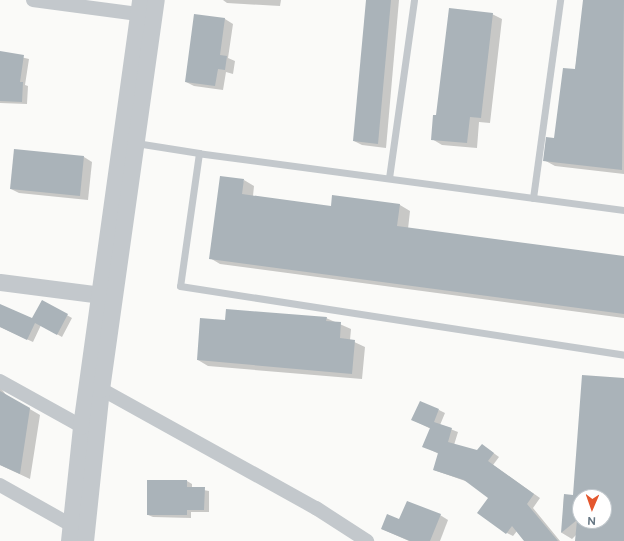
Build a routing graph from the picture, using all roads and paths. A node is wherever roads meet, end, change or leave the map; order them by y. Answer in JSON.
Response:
{"nodes":[{"id":1,"x":33,"y":0,"type":"edge"},
{"id":2,"x":156,"y":0,"type":"edge"},
{"id":3,"x":414,"y":0,"type":"edge"},
{"id":4,"x":560,"y":0,"type":"edge"},
{"id":5,"x":139,"y":7,"type":"edge"},
{"id":6,"x":136,"y":143,"type":"junction"},
{"id":7,"x":199,"y":153,"type":"junction"},
{"id":8,"x":389,"y":178,"type":"junction"},
{"id":9,"x":533,"y":198,"type":"junction"},
{"id":10,"x":624,"y":210,"type":"edge"},
{"id":11,"x":0,"y":282,"type":"edge"},
{"id":12,"x":107,"y":295,"type":"junction"},
{"id":13,"x":624,"y":355,"type":"edge"},
{"id":14,"x":0,"y":381,"type":"edge"},
{"id":15,"x":101,"y":389,"type":"junction"},
{"id":16,"x":81,"y":426,"type":"junction"},
{"id":17,"x":0,"y":485,"type":"edge"},
{"id":18,"x":70,"y":533,"type":"edge"},
{"id":19,"x":85,"y":541,"type":"edge"},
{"id":20,"x":367,"y":541,"type":"edge"}],
"edges":[{"from":1,"to":5,"type":"street"},
{"from":2,"to":6,"type":"street"},
{"from":3,"to":8,"type":"lane"},
{"from":4,"to":9,"type":"lane"},
{"from":5,"to":12,"type":"street"},
{"from":6,"to":7,"type":"lane"},
{"from":6,"to":12,"type":"street"},
{"from":7,"to":8,"type":"lane"},
{"from":7,"to":13,"type":"lane"},
{"from":8,"to":9,"type":"lane"},
{"from":9,"to":10,"type":"lane"},
{"from":11,"to":12,"type":"street"},
{"from":12,"to":15,"type":"street"},
{"from":12,"to":16,"type":"street"},
{"from":14,"to":16,"type":"street"},
{"from":15,"to":19,"type":"street"},
{"from":15,"to":20,"type":"street"},
{"from":16,"to":18,"type":"street"},
{"from":17,"to":18,"type":"street"}]}
